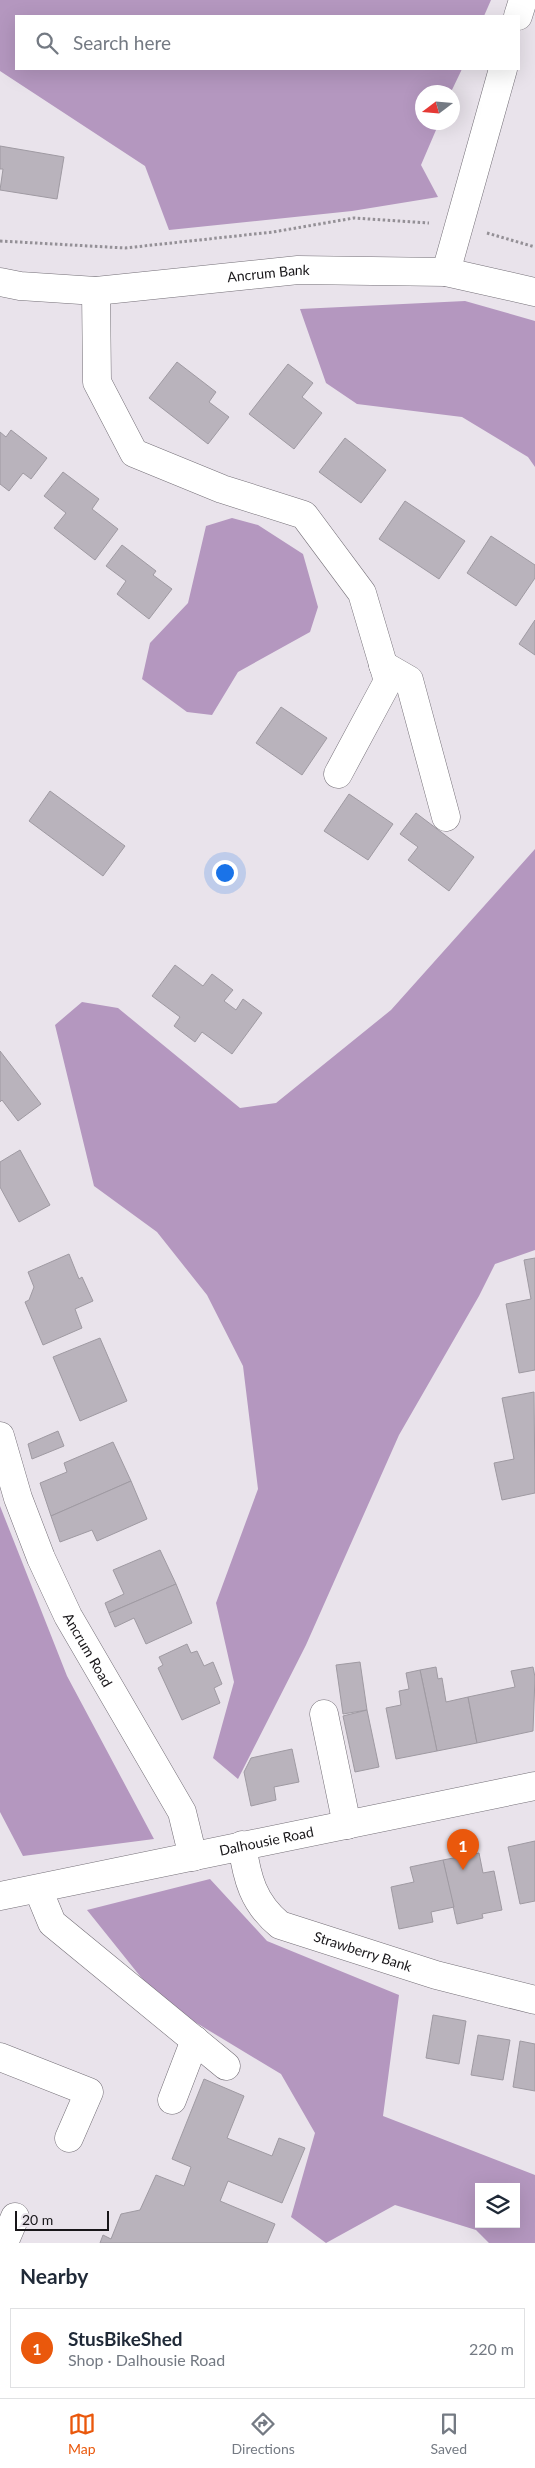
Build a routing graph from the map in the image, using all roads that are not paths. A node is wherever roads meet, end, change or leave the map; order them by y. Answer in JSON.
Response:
{"nodes":[{"id":1,"x":523,"y":0,"type":"edge"},
{"id":2,"x":518,"y":15,"type":"edge"},
{"id":3,"x":503,"y":70,"type":"edge"},
{"id":4,"x":446,"y":272,"type":"junction"},
{"id":5,"x":0,"y":282,"type":"edge"},
{"id":6,"x":96,"y":291,"type":"junction"},
{"id":7,"x":535,"y":292,"type":"edge"},
{"id":8,"x":382,"y":660,"type":"junction"},
{"id":9,"x":338,"y":774,"type":"dead end"},
{"id":10,"x":446,"y":817,"type":"dead end"},
{"id":11,"x":0,"y":1436,"type":"edge"},
{"id":12,"x":324,"y":1714,"type":"dead end"},
{"id":13,"x":535,"y":1786,"type":"edge"},
{"id":14,"x":347,"y":1825,"type":"junction"},
{"id":15,"x":242,"y":1845,"type":"junction"},
{"id":16,"x":193,"y":1857,"type":"junction"},
{"id":17,"x":38,"y":1889,"type":"junction"},
{"id":18,"x":0,"y":1896,"type":"edge"},
{"id":19,"x":535,"y":2000,"type":"edge"},
{"id":20,"x":195,"y":2040,"type":"junction"},
{"id":21,"x":0,"y":2057,"type":"edge"},
{"id":22,"x":226,"y":2066,"type":"dead end"},
{"id":23,"x":172,"y":2100,"type":"dead end"},
{"id":24,"x":69,"y":2138,"type":"dead end"},
{"id":25,"x":15,"y":2216,"type":"dead end"},
{"id":26,"x":4,"y":2243,"type":"edge"}],
"edges":[{"from":1,"to":2,"type":"street"},
{"from":3,"to":4,"type":"street"},
{"from":4,"to":6,"type":"street","name":"Ancrum Bank"},
{"from":4,"to":7,"type":"street","name":"Ancrum Bank"},
{"from":5,"to":6,"type":"street","name":"Ancrum Bank"},
{"from":6,"to":8,"type":"street"},
{"from":8,"to":9,"type":"street"},
{"from":8,"to":10,"type":"street"},
{"from":11,"to":16,"type":"street","name":"Ancrum Road"},
{"from":12,"to":14,"type":"street"},
{"from":13,"to":14,"type":"street","name":"Dalhousie Road"},
{"from":14,"to":15,"type":"street","name":"Dalhousie Road"},
{"from":15,"to":16,"type":"street","name":"Dalhousie Road"},
{"from":15,"to":19,"type":"street","name":"Strawberry Bank"},
{"from":16,"to":17,"type":"street","name":"Dalhousie Road"},
{"from":17,"to":18,"type":"street","name":"Dalhousie Road"},
{"from":17,"to":20,"type":"street"},
{"from":20,"to":22,"type":"street"},
{"from":20,"to":23,"type":"street"},
{"from":21,"to":24,"type":"street"},
{"from":25,"to":26,"type":"street"}]}
